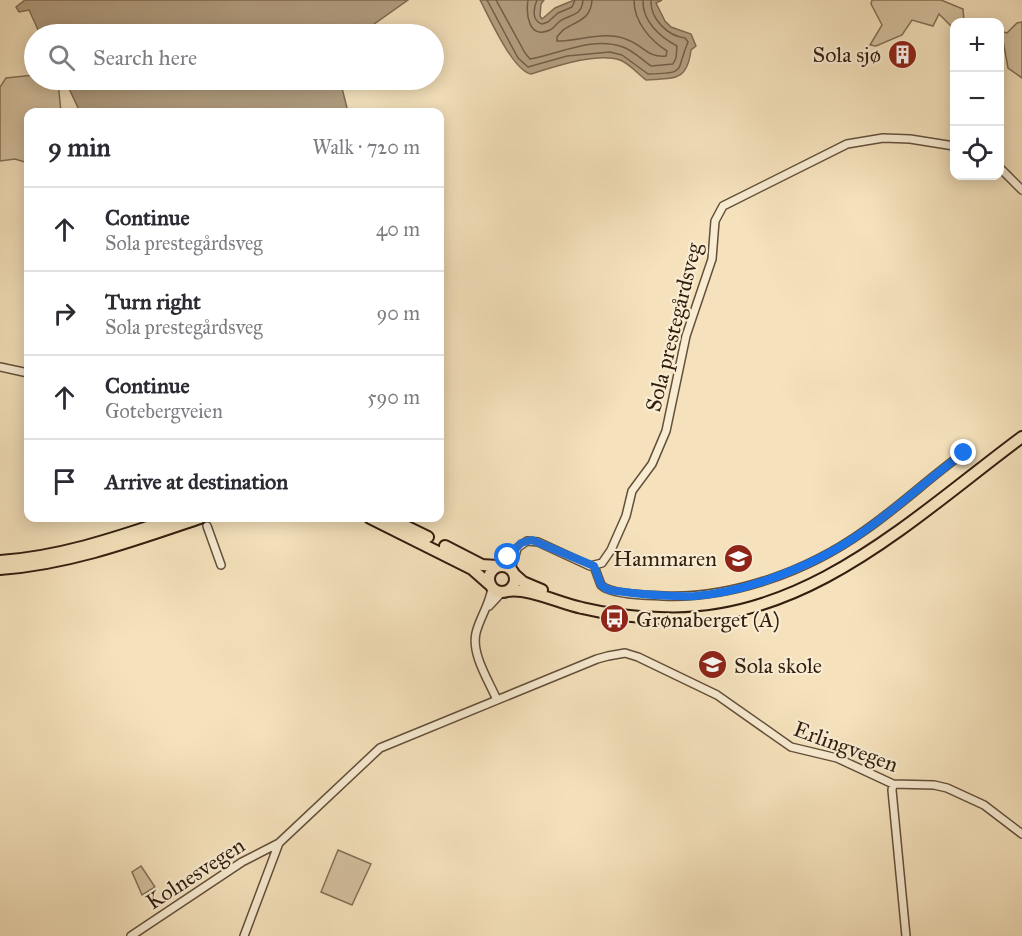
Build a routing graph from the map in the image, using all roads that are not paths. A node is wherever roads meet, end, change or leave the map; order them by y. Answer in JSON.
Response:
{"nodes":[{"id":1,"x":950,"y":145,"type":"edge"},
{"id":2,"x":1004,"y":173,"type":"edge"},
{"id":3,"x":1022,"y":190,"type":"edge"},
{"id":4,"x":0,"y":367,"type":"edge"},
{"id":5,"x":24,"y":372,"type":"edge"},
{"id":6,"x":1022,"y":429,"type":"edge"},
{"id":7,"x":1022,"y":437,"type":"edge"},
{"id":8,"x":964,"y":453,"type":"dead end"},
{"id":9,"x":162,"y":522,"type":"edge"},
{"id":10,"x":204,"y":522,"type":"edge"},
{"id":11,"x":378,"y":522,"type":"edge"},
{"id":12,"x":397,"y":522,"type":"edge"},
{"id":13,"x":0,"y":561,"type":"edge"},
{"id":14,"x":221,"y":565,"type":"dead end"},
{"id":15,"x":594,"y":566,"type":"junction"},
{"id":16,"x":506,"y":568,"type":"junction"},
{"id":17,"x":0,"y":569,"type":"edge"},
{"id":18,"x":497,"y":589,"type":"junction"},
{"id":19,"x":497,"y":700,"type":"junction"},
{"id":20,"x":893,"y":784,"type":"junction"},
{"id":21,"x":1022,"y":834,"type":"edge"},
{"id":22,"x":279,"y":843,"type":"junction"},
{"id":23,"x":131,"y":936,"type":"edge"},
{"id":24,"x":244,"y":936,"type":"edge"},
{"id":25,"x":906,"y":936,"type":"edge"}],
"edges":[{"from":1,"to":15,"type":"street","name":"Sola prestegårdsveg"},
{"from":2,"to":3,"type":"street"},
{"from":4,"to":5,"type":"street"},
{"from":6,"to":16,"type":"highway"},
{"from":7,"to":18,"type":"highway"},
{"from":8,"to":15,"type":"street"},
{"from":9,"to":13,"type":"highway"},
{"from":10,"to":14,"type":"street"},
{"from":10,"to":17,"type":"highway"},
{"from":11,"to":18,"type":"highway"},
{"from":12,"to":16,"type":"highway"},
{"from":15,"to":16,"type":"street"},
{"from":16,"to":18,"type":"highway"},
{"from":16,"to":18,"type":"highway"},
{"from":18,"to":19,"type":"street"},
{"from":19,"to":20,"type":"street","name":"Erlingvegen"},
{"from":19,"to":22,"type":"street","name":"Erlingvegen"},
{"from":20,"to":21,"type":"street","name":"Erlingvegen"},
{"from":20,"to":25,"type":"street"},
{"from":22,"to":23,"type":"street","name":"Kolnesvegen"},
{"from":22,"to":24,"type":"street"}]}
